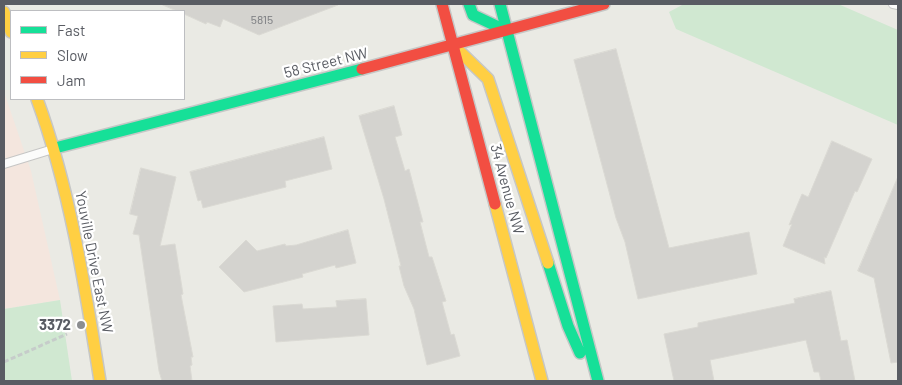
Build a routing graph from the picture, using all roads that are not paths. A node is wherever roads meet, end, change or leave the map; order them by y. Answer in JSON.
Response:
{"nodes":[{"id":1,"x":442,"y":4,"type":"edge"},
{"id":2,"x":469,"y":4,"type":"edge"},
{"id":3,"x":500,"y":4,"type":"edge"},
{"id":4,"x":604,"y":4,"type":"edge"},
{"id":5,"x":894,"y":4,"type":"edge"},
{"id":6,"x":898,"y":5,"type":"edge"},
{"id":7,"x":4,"y":12,"type":"edge"},
{"id":8,"x":10,"y":29,"type":"edge"},
{"id":9,"x":507,"y":31,"type":"junction"},
{"id":10,"x":454,"y":46,"type":"junction"},
{"id":11,"x":37,"y":100,"type":"edge"},
{"id":12,"x":55,"y":148,"type":"junction"},
{"id":13,"x":4,"y":164,"type":"edge"},
{"id":14,"x":100,"y":381,"type":"edge"},
{"id":15,"x":542,"y":381,"type":"edge"},
{"id":16,"x":593,"y":381,"type":"edge"},
{"id":17,"x":598,"y":381,"type":"edge"}],
"edges":[{"from":1,"to":10,"type":"main road","name":"34 Avenue NW"},
{"from":2,"to":9,"type":"main road"},
{"from":3,"to":9,"type":"main road"},
{"from":4,"to":9,"type":"main road","name":"58 Street NW"},
{"from":5,"to":6,"type":"lane"},
{"from":7,"to":8,"type":"main road"},
{"from":9,"to":10,"type":"main road","name":"58 Street NW"},
{"from":9,"to":17,"type":"main road"},
{"from":10,"to":12,"type":"main road","name":"58 Street NW"},
{"from":10,"to":15,"type":"main road","name":"34 Avenue NW"},
{"from":10,"to":16,"type":"main road"},
{"from":11,"to":12,"type":"main road","name":"Youville Drive East NW"},
{"from":12,"to":13,"type":"lane"},
{"from":12,"to":14,"type":"main road","name":"Youville Drive East NW"}]}
